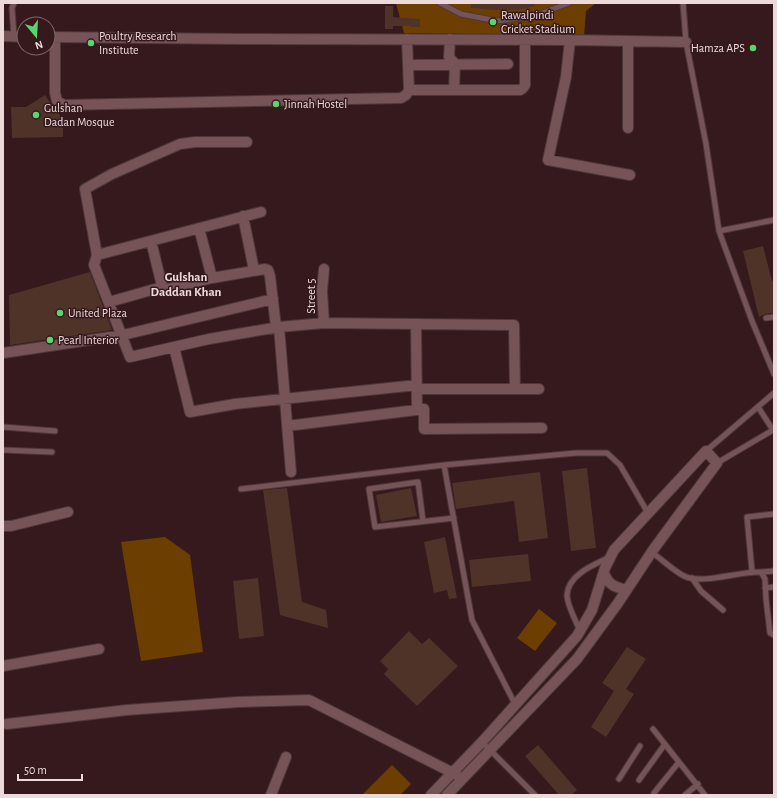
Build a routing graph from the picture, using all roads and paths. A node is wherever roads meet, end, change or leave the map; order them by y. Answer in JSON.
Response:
{"nodes":[{"id":1,"x":14,"y":3,"type":"edge"},
{"id":2,"x":440,"y":3,"type":"edge"},
{"id":3,"x":569,"y":3,"type":"edge"},
{"id":4,"x":683,"y":3,"type":"edge"},
{"id":5,"x":16,"y":25,"type":"edge"},
{"id":6,"x":3,"y":36,"type":"edge"},
{"id":7,"x":16,"y":37,"type":"edge"},
{"id":8,"x":56,"y":37,"type":"edge"},
{"id":9,"x":407,"y":39,"type":"junction"},
{"id":10,"x":450,"y":39,"type":"junction"},
{"id":11,"x":525,"y":39,"type":"junction"},
{"id":12,"x":570,"y":40,"type":"junction"},
{"id":13,"x":628,"y":41,"type":"junction"},
{"id":14,"x":686,"y":42,"type":"junction"},
{"id":15,"x":52,"y":56,"type":"edge"},
{"id":16,"x":455,"y":64,"type":"junction"},
{"id":17,"x":508,"y":64,"type":"dead end"},
{"id":18,"x":408,"y":65,"type":"junction"},
{"id":19,"x":408,"y":90,"type":"junction"},
{"id":20,"x":454,"y":90,"type":"junction"},
{"id":21,"x":628,"y":128,"type":"dead end"},
{"id":22,"x":247,"y":142,"type":"dead end"},
{"id":23,"x":630,"y":175,"type":"dead end"},
{"id":24,"x":261,"y":212,"type":"dead end"},
{"id":25,"x":243,"y":216,"type":"junction"},
{"id":26,"x":774,"y":220,"type":"edge"},
{"id":27,"x":198,"y":228,"type":"junction"},
{"id":28,"x":719,"y":231,"type":"junction"},
{"id":29,"x":151,"y":241,"type":"junction"},
{"id":30,"x":97,"y":255,"type":"junction"},
{"id":31,"x":324,"y":269,"type":"dead end"},
{"id":32,"x":254,"y":270,"type":"junction"},
{"id":33,"x":212,"y":278,"type":"junction"},
{"id":34,"x":163,"y":290,"type":"junction"},
{"id":35,"x":273,"y":298,"type":"junction"},
{"id":36,"x":109,"y":302,"type":"junction"},
{"id":37,"x":774,"y":317,"type":"edge"},
{"id":38,"x":766,"y":318,"type":"dead end"},
{"id":39,"x":324,"y":323,"type":"junction"},
{"id":40,"x":416,"y":324,"type":"junction"},
{"id":41,"x":278,"y":327,"type":"junction"},
{"id":42,"x":122,"y":335,"type":"junction"},
{"id":43,"x":174,"y":347,"type":"junction"},
{"id":44,"x":3,"y":353,"type":"edge"},
{"id":45,"x":774,"y":374,"type":"edge"},
{"id":46,"x":417,"y":387,"type":"junction"},
{"id":47,"x":516,"y":389,"type":"junction"},
{"id":48,"x":539,"y":389,"type":"dead end"},
{"id":49,"x":774,"y":393,"type":"edge"},
{"id":50,"x":284,"y":400,"type":"junction"},
{"id":51,"x":758,"y":407,"type":"junction"},
{"id":52,"x":417,"y":410,"type":"junction"},
{"id":53,"x":287,"y":426,"type":"junction"},
{"id":54,"x":3,"y":427,"type":"edge"},
{"id":55,"x":542,"y":428,"type":"dead end"},
{"id":56,"x":55,"y":431,"type":"dead end"},
{"id":57,"x":3,"y":450,"type":"edge"},
{"id":58,"x":706,"y":451,"type":"junction"},
{"id":59,"x":52,"y":452,"type":"dead end"},
{"id":60,"x":717,"y":463,"type":"junction"},
{"id":61,"x":444,"y":465,"type":"junction"},
{"id":62,"x":291,"y":472,"type":"dead end"},
{"id":63,"x":241,"y":490,"type":"dead end"},
{"id":64,"x":68,"y":512,"type":"dead end"},
{"id":65,"x":649,"y":514,"type":"junction"},
{"id":66,"x":774,"y":514,"type":"edge"},
{"id":67,"x":454,"y":518,"type":"junction"},
{"id":68,"x":422,"y":521,"type":"junction"},
{"id":69,"x":3,"y":526,"type":"edge"},
{"id":70,"x":651,"y":552,"type":"junction"},
{"id":71,"x":609,"y":558,"type":"junction"},
{"id":72,"x":752,"y":571,"type":"junction"},
{"id":73,"x":774,"y":571,"type":"edge"},
{"id":74,"x":761,"y":572,"type":"junction"},
{"id":75,"x":604,"y":573,"type":"junction"},
{"id":76,"x":692,"y":578,"type":"junction"},
{"id":77,"x":774,"y":587,"type":"edge"},
{"id":78,"x":765,"y":588,"type":"junction"},
{"id":79,"x":626,"y":590,"type":"junction"},
{"id":80,"x":723,"y":610,"type":"dead end"},
{"id":81,"x":579,"y":634,"type":"junction"},
{"id":82,"x":774,"y":635,"type":"edge"},
{"id":83,"x":589,"y":644,"type":"junction"},
{"id":84,"x":99,"y":649,"type":"dead end"},
{"id":85,"x":3,"y":666,"type":"edge"},
{"id":86,"x":515,"y":704,"type":"junction"},
{"id":87,"x":7,"y":724,"type":"dead end"},
{"id":88,"x":653,"y":729,"type":"dead end"},
{"id":89,"x":482,"y":742,"type":"junction"},
{"id":90,"x":665,"y":744,"type":"junction"},
{"id":91,"x":640,"y":746,"type":"dead end"},
{"id":92,"x":490,"y":749,"type":"junction"},
{"id":93,"x":286,"y":757,"type":"dead end"},
{"id":94,"x":679,"y":762,"type":"junction"},
{"id":95,"x":453,"y":772,"type":"junction"},
{"id":96,"x":463,"y":778,"type":"junction"},
{"id":97,"x":619,"y":779,"type":"dead end"},
{"id":98,"x":639,"y":780,"type":"dead end"},
{"id":99,"x":698,"y":784,"type":"junction"},
{"id":100,"x":271,"y":795,"type":"edge"},
{"id":101,"x":431,"y":795,"type":"edge"},
{"id":102,"x":446,"y":795,"type":"edge"},
{"id":103,"x":535,"y":795,"type":"edge"},
{"id":104,"x":655,"y":795,"type":"edge"},
{"id":105,"x":685,"y":795,"type":"edge"},
{"id":106,"x":706,"y":795,"type":"edge"}],
"edges":[{"from":1,"to":5,"type":"lane"},
{"from":2,"to":3,"type":"lane"},
{"from":4,"to":14,"type":"lane"},
{"from":6,"to":7,"type":"street"},
{"from":8,"to":9,"type":"street"},
{"from":9,"to":10,"type":"street"},
{"from":9,"to":18,"type":"street"},
{"from":10,"to":11,"type":"street"},
{"from":10,"to":16,"type":"street"},
{"from":11,"to":12,"type":"street"},
{"from":11,"to":20,"type":"street"},
{"from":12,"to":13,"type":"street"},
{"from":12,"to":23,"type":"street"},
{"from":13,"to":14,"type":"street"},
{"from":13,"to":21,"type":"street"},
{"from":14,"to":28,"type":"lane"},
{"from":15,"to":19,"type":"street"},
{"from":16,"to":17,"type":"street"},
{"from":16,"to":18,"type":"street"},
{"from":16,"to":20,"type":"street"},
{"from":18,"to":19,"type":"street"},
{"from":19,"to":20,"type":"street"},
{"from":22,"to":30,"type":"street"},
{"from":24,"to":25,"type":"street"},
{"from":25,"to":27,"type":"street"},
{"from":25,"to":32,"type":"street"},
{"from":26,"to":28,"type":"lane"},
{"from":27,"to":29,"type":"street"},
{"from":27,"to":33,"type":"street"},
{"from":28,"to":45,"type":"lane"},
{"from":29,"to":30,"type":"street"},
{"from":29,"to":34,"type":"street"},
{"from":30,"to":36,"type":"street"},
{"from":31,"to":39,"type":"street","name":"Street 5"},
{"from":32,"to":33,"type":"street"},
{"from":32,"to":35,"type":"street"},
{"from":33,"to":34,"type":"street"},
{"from":34,"to":36,"type":"street"},
{"from":35,"to":41,"type":"street"},
{"from":35,"to":42,"type":"street"},
{"from":36,"to":42,"type":"street"},
{"from":37,"to":38,"type":"lane"},
{"from":39,"to":40,"type":"street"},
{"from":39,"to":41,"type":"street"},
{"from":40,"to":46,"type":"street"},
{"from":40,"to":47,"type":"street"},
{"from":41,"to":43,"type":"street"},
{"from":41,"to":50,"type":"street"},
{"from":42,"to":43,"type":"street"},
{"from":42,"to":44,"type":"street"},
{"from":43,"to":50,"type":"street"},
{"from":46,"to":47,"type":"street"},
{"from":46,"to":50,"type":"street"},
{"from":46,"to":52,"type":"street"},
{"from":47,"to":48,"type":"street"},
{"from":49,"to":51,"type":"lane"},
{"from":50,"to":53,"type":"street"},
{"from":51,"to":58,"type":"lane"},
{"from":51,"to":60,"type":"lane"},
{"from":52,"to":53,"type":"street"},
{"from":52,"to":55,"type":"street"},
{"from":53,"to":62,"type":"street"},
{"from":54,"to":56,"type":"lane"},
{"from":57,"to":59,"type":"lane"},
{"from":58,"to":60,"type":"street"},
{"from":58,"to":65,"type":"street"},
{"from":60,"to":70,"type":"street"},
{"from":61,"to":63,"type":"lane"},
{"from":61,"to":65,"type":"lane"},
{"from":61,"to":67,"type":"lane"},
{"from":64,"to":69,"type":"street"},
{"from":65,"to":71,"type":"street"},
{"from":66,"to":72,"type":"lane"},
{"from":67,"to":68,"type":"lane"},
{"from":67,"to":86,"type":"lane"},
{"from":68,"to":68,"type":"lane"},
{"from":70,"to":76,"type":"lane"},
{"from":70,"to":79,"type":"street"},
{"from":71,"to":75,"type":"street"},
{"from":71,"to":81,"type":"lane"},
{"from":72,"to":74,"type":"lane"},
{"from":72,"to":76,"type":"lane"},
{"from":73,"to":74,"type":"lane"},
{"from":74,"to":78,"type":"lane"},
{"from":75,"to":79,"type":"street"},
{"from":75,"to":81,"type":"street"},
{"from":76,"to":80,"type":"lane"},
{"from":77,"to":78,"type":"lane"},
{"from":78,"to":82,"type":"lane"},
{"from":79,"to":83,"type":"street"},
{"from":81,"to":83,"type":"street"},
{"from":81,"to":86,"type":"street"},
{"from":83,"to":92,"type":"street"},
{"from":84,"to":85,"type":"street"},
{"from":86,"to":89,"type":"street"},
{"from":87,"to":95,"type":"street"},
{"from":88,"to":90,"type":"lane"},
{"from":89,"to":92,"type":"lane"},
{"from":89,"to":95,"type":"street"},
{"from":90,"to":94,"type":"lane"},
{"from":90,"to":98,"type":"lane"},
{"from":91,"to":97,"type":"lane"},
{"from":92,"to":96,"type":"street"},
{"from":92,"to":103,"type":"lane"},
{"from":93,"to":100,"type":"street"},
{"from":94,"to":99,"type":"lane"},
{"from":94,"to":104,"type":"lane"},
{"from":95,"to":96,"type":"street"},
{"from":95,"to":101,"type":"street"},
{"from":96,"to":102,"type":"street"},
{"from":99,"to":105,"type":"lane"},
{"from":99,"to":106,"type":"lane"}]}
